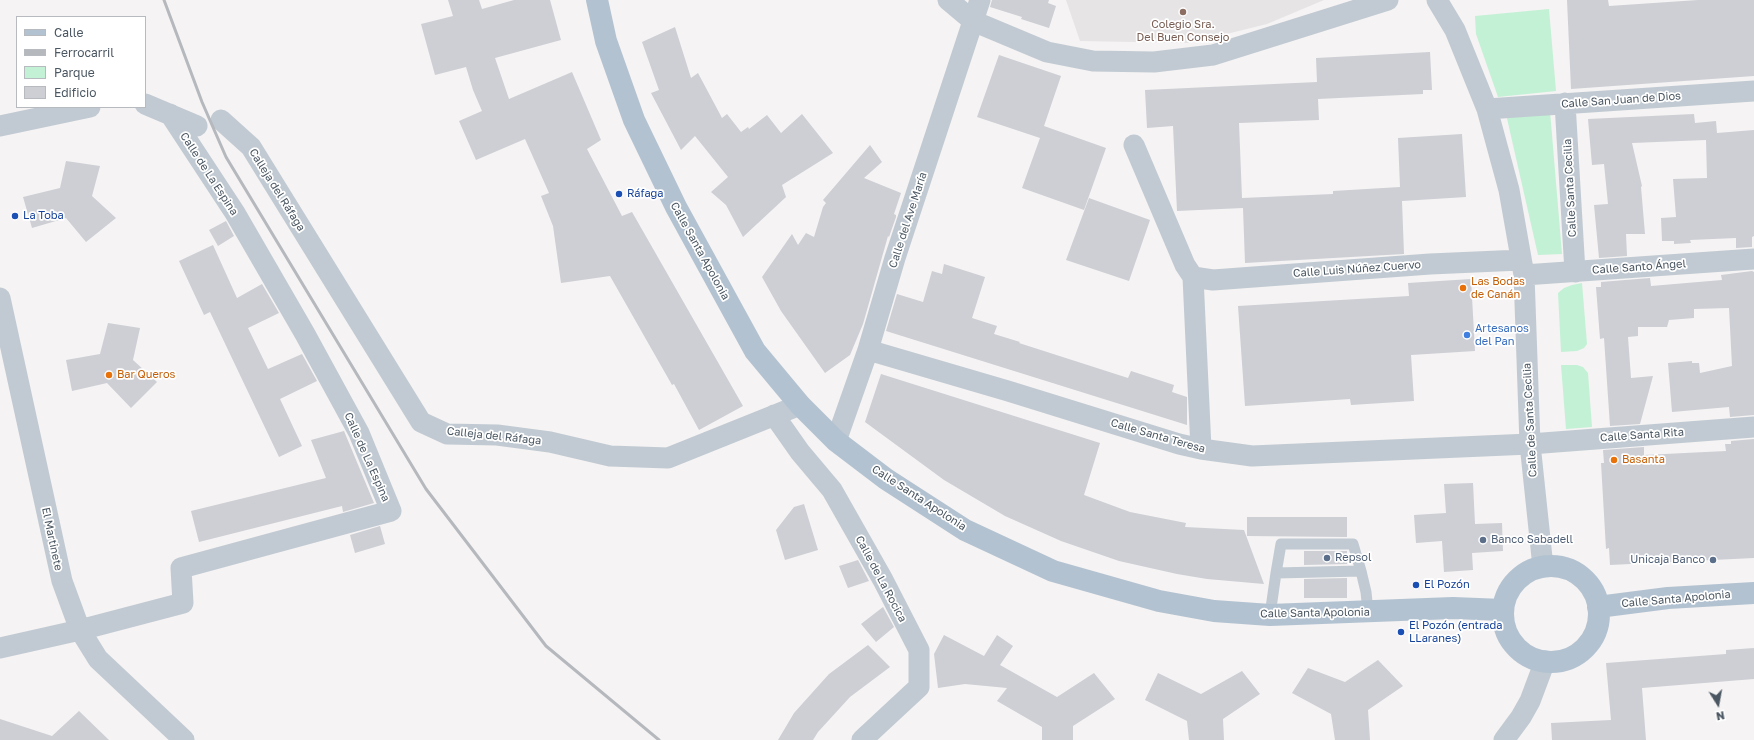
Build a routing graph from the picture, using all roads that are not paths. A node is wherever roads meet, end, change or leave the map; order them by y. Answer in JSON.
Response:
{"nodes":[{"id":1,"x":597,"y":0,"type":"edge"},
{"id":2,"x":948,"y":0,"type":"edge"},
{"id":3,"x":980,"y":0,"type":"edge"},
{"id":4,"x":1388,"y":0,"type":"edge"},
{"id":5,"x":1437,"y":0,"type":"edge"},
{"id":6,"x":973,"y":21,"type":"junction"},
{"id":7,"x":1754,"y":91,"type":"edge"},
{"id":8,"x":1564,"y":103,"type":"junction"},
{"id":9,"x":146,"y":104,"type":"edge"},
{"id":10,"x":85,"y":108,"type":"edge"},
{"id":11,"x":1487,"y":109,"type":"junction"},
{"id":12,"x":170,"y":114,"type":"junction"},
{"id":13,"x":221,"y":120,"type":"dead end"},
{"id":14,"x":0,"y":126,"type":"edge"},
{"id":15,"x":197,"y":126,"type":"dead end"},
{"id":16,"x":1134,"y":145,"type":"dead end"},
{"id":17,"x":1754,"y":258,"type":"edge"},
{"id":18,"x":1522,"y":268,"type":"junction"},
{"id":19,"x":1575,"y":272,"type":"junction"},
{"id":20,"x":1193,"y":277,"type":"junction"},
{"id":21,"x":0,"y":298,"type":"edge"},
{"id":22,"x":868,"y":350,"type":"junction"},
{"id":23,"x":800,"y":405,"type":"junction"},
{"id":24,"x":774,"y":415,"type":"junction"},
{"id":25,"x":1754,"y":427,"type":"edge"},
{"id":26,"x":836,"y":441,"type":"junction"},
{"id":27,"x":1530,"y":444,"type":"junction"},
{"id":28,"x":1201,"y":449,"type":"junction"},
{"id":29,"x":1543,"y":567,"type":"junction"},
{"id":30,"x":1361,"y":571,"type":"junction"},
{"id":31,"x":1276,"y":573,"type":"junction"},
{"id":32,"x":1754,"y":593,"type":"edge"},
{"id":33,"x":1598,"y":607,"type":"junction"},
{"id":34,"x":1503,"y":610,"type":"junction"},
{"id":35,"x":1368,"y":612,"type":"junction"},
{"id":36,"x":1270,"y":615,"type":"junction"},
{"id":37,"x":80,"y":630,"type":"junction"},
{"id":38,"x":0,"y":648,"type":"edge"},
{"id":39,"x":1545,"y":661,"type":"junction"},
{"id":40,"x":184,"y":740,"type":"edge"},
{"id":41,"x":862,"y":740,"type":"edge"},
{"id":42,"x":1504,"y":740,"type":"edge"}],
"edges":[{"from":1,"to":23,"type":"main road","name":"Calle Santa Apolonia"},
{"from":2,"to":6,"type":"street"},
{"from":3,"to":6,"type":"street","name":"Calle del Ave María"},
{"from":4,"to":6,"type":"street"},
{"from":5,"to":11,"type":"street","name":"Calle de Santa Cecilia"},
{"from":6,"to":22,"type":"street","name":"Calle del Ave María"},
{"from":7,"to":8,"type":"street","name":"Calle San Juan de Dios"},
{"from":8,"to":11,"type":"street","name":"Calle San Juan de Dios"},
{"from":8,"to":19,"type":"street","name":"Calle Santa Cecilia"},
{"from":9,"to":12,"type":"street"},
{"from":10,"to":14,"type":"street"},
{"from":11,"to":18,"type":"street","name":"Calle de Santa Cecilia"},
{"from":12,"to":15,"type":"street"},
{"from":12,"to":37,"type":"street","name":"Calle de La Espina"},
{"from":13,"to":24,"type":"street","name":"Calleja del Ráfaga"},
{"from":16,"to":20,"type":"street"},
{"from":17,"to":19,"type":"street","name":"Calle Santo Ángel"},
{"from":18,"to":19,"type":"street","name":"Calle Santo Ángel"},
{"from":18,"to":20,"type":"street","name":"Calle Luis Núñez Cuervo"},
{"from":18,"to":27,"type":"street","name":"Calle de Santa Cecilia"},
{"from":20,"to":28,"type":"street"},
{"from":21,"to":37,"type":"street","name":"El Martinete"},
{"from":22,"to":26,"type":"street","name":"Calle del Ave María"},
{"from":22,"to":28,"type":"street","name":"Calle Santa Teresa"},
{"from":23,"to":24,"type":"street","name":"Calleja del Ráfaga"},
{"from":23,"to":26,"type":"main road","name":"Calle Santa Apolonia"},
{"from":24,"to":41,"type":"street","name":"Calle de La Rocica"},
{"from":25,"to":27,"type":"street","name":"Calle Santa Rita"},
{"from":26,"to":36,"type":"main road","name":"Calle Santa Apolonia"},
{"from":27,"to":28,"type":"street","name":"Calle Santa Teresa"},
{"from":27,"to":29,"type":"street","name":"Calle de Santa Cecilia"},
{"from":29,"to":33,"type":"main road"},
{"from":29,"to":34,"type":"main road"},
{"from":30,"to":31,"type":"lane"},
{"from":30,"to":31,"type":"lane"},
{"from":30,"to":35,"type":"lane"},
{"from":31,"to":36,"type":"lane"},
{"from":32,"to":33,"type":"main road","name":"Calle Santa Apolonia"},
{"from":33,"to":39,"type":"main road"},
{"from":34,"to":35,"type":"main road","name":"Calle Santa Apolonia"},
{"from":34,"to":39,"type":"main road"},
{"from":35,"to":36,"type":"main road","name":"Calle Santa Apolonia"},
{"from":37,"to":38,"type":"street"},
{"from":37,"to":40,"type":"street","name":"El Martinete"},
{"from":39,"to":42,"type":"street"}]}
